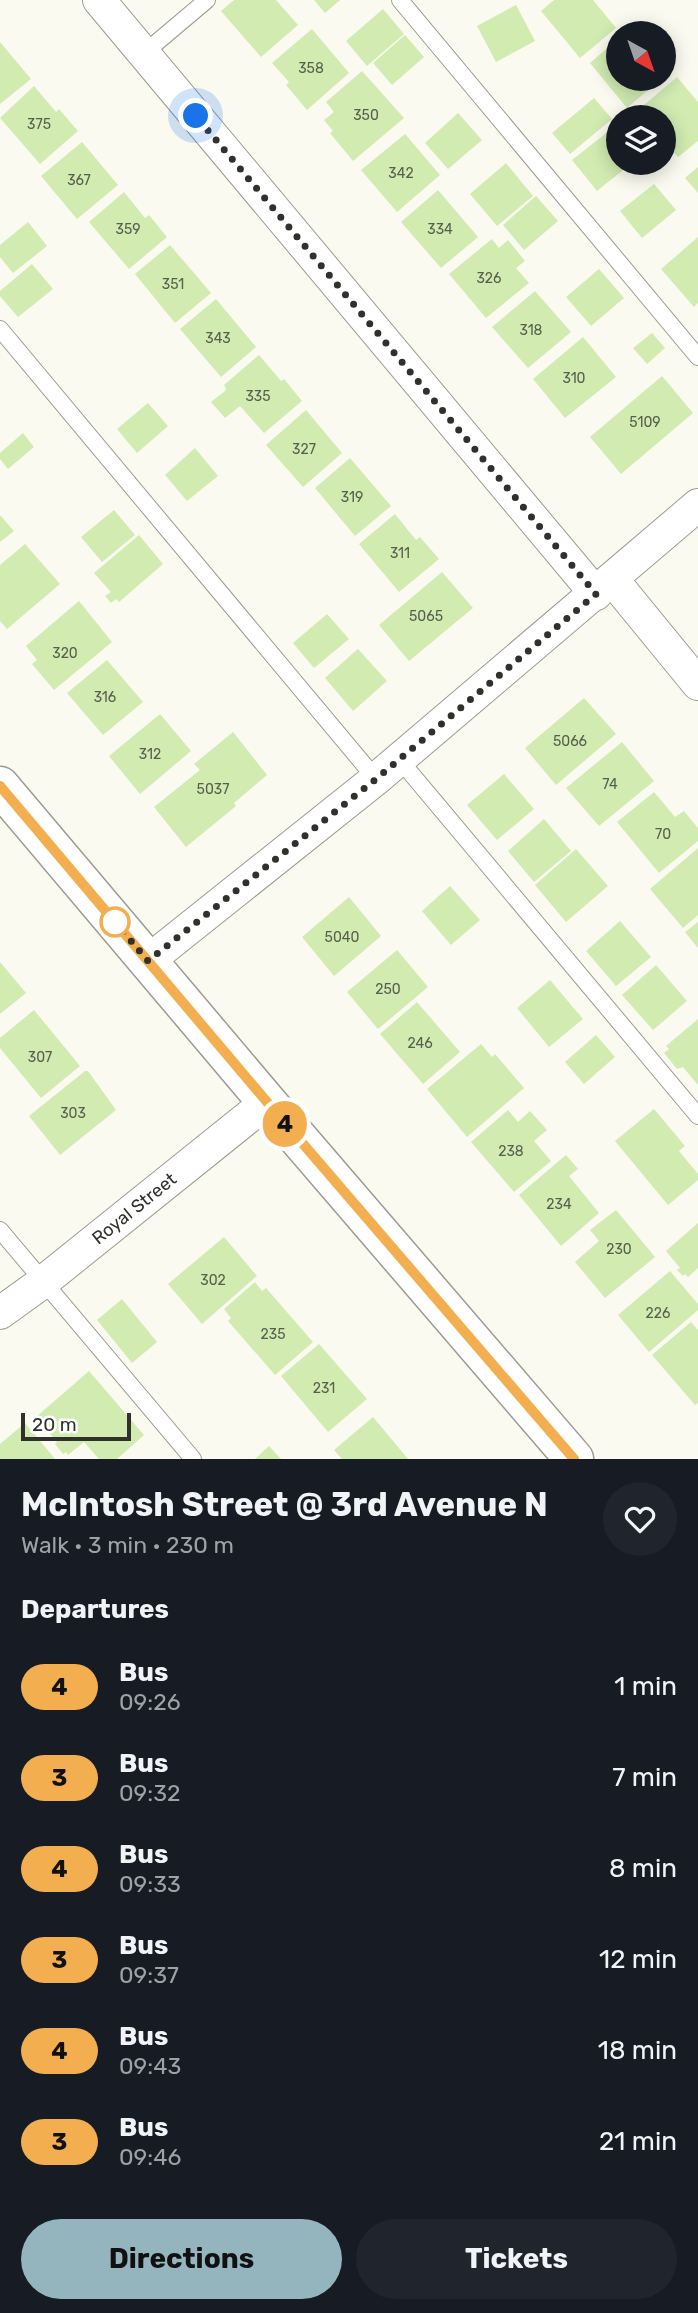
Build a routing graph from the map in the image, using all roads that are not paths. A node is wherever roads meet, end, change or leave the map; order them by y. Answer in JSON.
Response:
{"nodes":[{"id":1,"x":99,"y":0,"type":"edge"},
{"id":2,"x":207,"y":0,"type":"edge"},
{"id":3,"x":400,"y":0,"type":"edge"},
{"id":4,"x":143,"y":54,"type":"junction"},
{"id":5,"x":0,"y":328,"type":"edge"},
{"id":6,"x":698,"y":357,"type":"edge"},
{"id":7,"x":698,"y":505,"type":"edge"},
{"id":8,"x":604,"y":587,"type":"junction"},
{"id":9,"x":698,"y":684,"type":"edge"},
{"id":10,"x":388,"y":769,"type":"junction"},
{"id":11,"x":0,"y":786,"type":"edge"},
{"id":12,"x":148,"y":961,"type":"junction"},
{"id":13,"x":267,"y":1102,"type":"junction"},
{"id":14,"x":698,"y":1116,"type":"edge"},
{"id":15,"x":0,"y":1230,"type":"edge"},
{"id":16,"x":43,"y":1282,"type":"junction"},
{"id":17,"x":0,"y":1313,"type":"edge"},
{"id":18,"x":193,"y":1459,"type":"edge"},
{"id":19,"x":574,"y":1459,"type":"edge"}],
"edges":[{"from":1,"to":4,"type":"street"},
{"from":2,"to":4,"type":"lane"},
{"from":3,"to":6,"type":"lane"},
{"from":4,"to":8,"type":"street"},
{"from":5,"to":10,"type":"lane"},
{"from":7,"to":8,"type":"street"},
{"from":8,"to":9,"type":"street"},
{"from":8,"to":10,"type":"street"},
{"from":10,"to":12,"type":"street"},
{"from":10,"to":14,"type":"lane"},
{"from":11,"to":12,"type":"street"},
{"from":12,"to":13,"type":"street"},
{"from":13,"to":16,"type":"street","name":"Royal Street"},
{"from":13,"to":19,"type":"street"},
{"from":15,"to":16,"type":"lane"},
{"from":16,"to":17,"type":"street","name":"Royal Street"},
{"from":16,"to":18,"type":"lane"}]}
